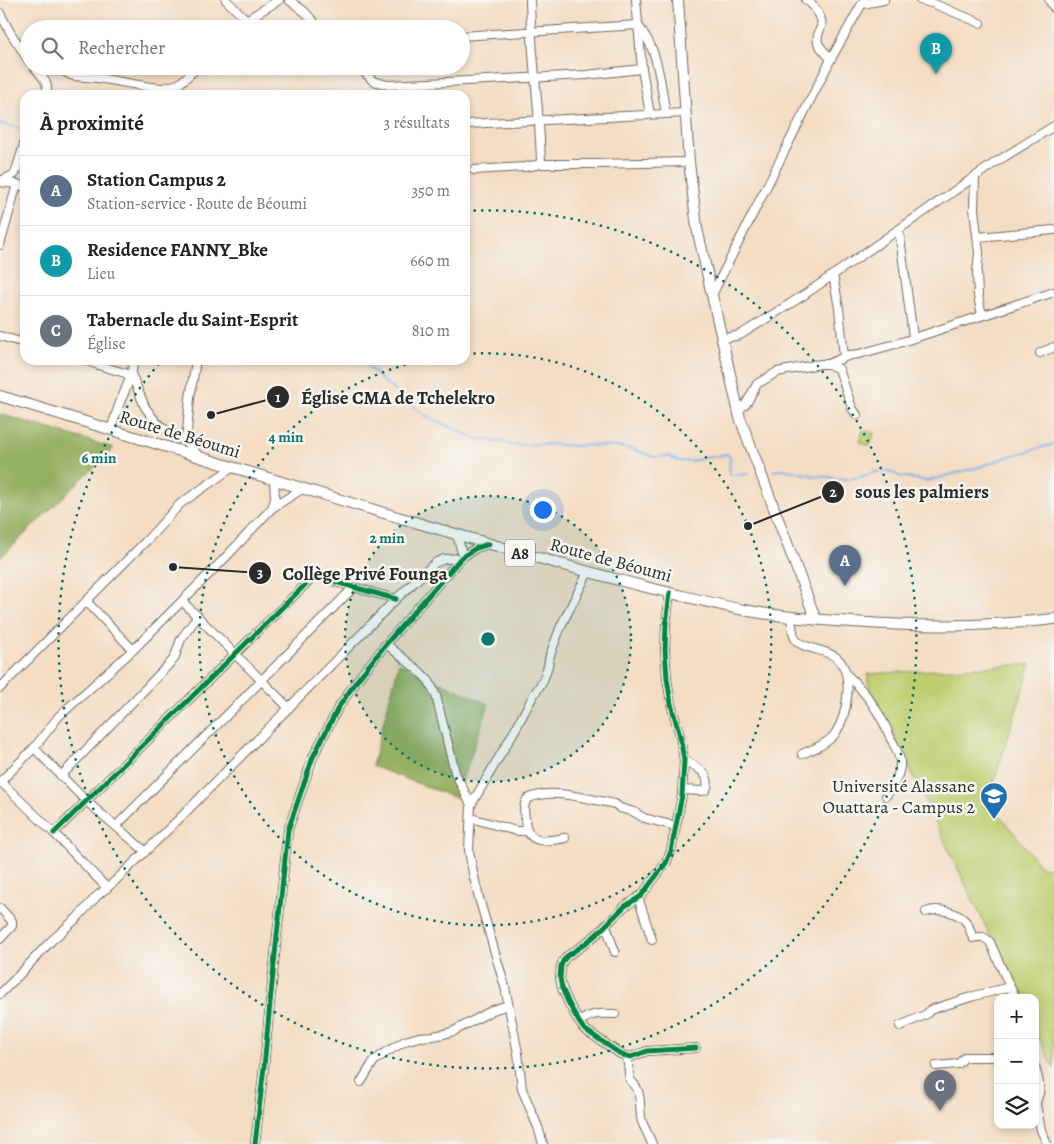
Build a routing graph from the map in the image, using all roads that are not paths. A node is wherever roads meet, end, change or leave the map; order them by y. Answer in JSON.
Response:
{"nodes":[{"id":1,"x":226,"y":0,"type":"edge"},
{"id":2,"x":279,"y":0,"type":"edge"},
{"id":3,"x":289,"y":0,"type":"edge"},
{"id":4,"x":530,"y":0,"type":"edge"},
{"id":5,"x":636,"y":0,"type":"edge"},
{"id":6,"x":678,"y":0,"type":"edge"},
{"id":7,"x":806,"y":0,"type":"edge"},
{"id":8,"x":884,"y":0,"type":"edge"},
{"id":9,"x":920,"y":0,"type":"edge"},
{"id":10,"x":1049,"y":0,"type":"edge"},
{"id":11,"x":863,"y":2,"type":"edge"},
{"id":12,"x":1054,"y":8,"type":"edge"},
{"id":13,"x":0,"y":12,"type":"edge"},
{"id":14,"x":248,"y":20,"type":"joint"},
{"id":15,"x":312,"y":20,"type":"edge"},
{"id":16,"x":980,"y":23,"type":"dead end"},
{"id":17,"x":638,"y":26,"type":"junction"},
{"id":18,"x":531,"y":31,"type":"junction"},
{"id":19,"x":470,"y":35,"type":"edge"},
{"id":20,"x":20,"y":48,"type":"edge"},
{"id":21,"x":831,"y":59,"type":"junction"},
{"id":22,"x":642,"y":69,"type":"junction"},
{"id":23,"x":41,"y":75,"type":"edge"},
{"id":24,"x":71,"y":75,"type":"edge"},
{"id":25,"x":189,"y":75,"type":"edge"},
{"id":26,"x":367,"y":75,"type":"edge"},
{"id":27,"x":535,"y":78,"type":"junction"},
{"id":28,"x":47,"y":90,"type":"edge"},
{"id":29,"x":685,"y":113,"type":"junction"},
{"id":30,"x":650,"y":114,"type":"junction"},
{"id":31,"x":666,"y":114,"type":"junction"},
{"id":32,"x":539,"y":120,"type":"junction"},
{"id":33,"x":470,"y":124,"type":"edge"},
{"id":34,"x":1054,"y":126,"type":"edge"},
{"id":35,"x":20,"y":158,"type":"edge"},
{"id":36,"x":689,"y":162,"type":"junction"},
{"id":37,"x":542,"y":164,"type":"junction"},
{"id":38,"x":474,"y":170,"type":"dead end"},
{"id":39,"x":975,"y":178,"type":"junction"},
{"id":40,"x":0,"y":182,"type":"edge"},
{"id":41,"x":20,"y":186,"type":"edge"},
{"id":42,"x":20,"y":189,"type":"edge"},
{"id":43,"x":899,"y":230,"type":"junction"},
{"id":44,"x":1054,"y":230,"type":"edge"},
{"id":45,"x":978,"y":237,"type":"junction"},
{"id":46,"x":0,"y":245,"type":"edge"},
{"id":47,"x":833,"y":275,"type":"junction"},
{"id":48,"x":1054,"y":292,"type":"edge"},
{"id":49,"x":712,"y":295,"type":"junction"},
{"id":50,"x":982,"y":315,"type":"junction"},
{"id":51,"x":0,"y":336,"type":"edge"},
{"id":52,"x":913,"y":338,"type":"junction"},
{"id":53,"x":722,"y":339,"type":"junction"},
{"id":54,"x":20,"y":342,"type":"edge"},
{"id":55,"x":1054,"y":347,"type":"edge"},
{"id":56,"x":1040,"y":353,"type":"dead end"},
{"id":57,"x":844,"y":357,"type":"junction"},
{"id":58,"x":828,"y":364,"type":"junction"},
{"id":59,"x":100,"y":365,"type":"edge"},
{"id":60,"x":133,"y":365,"type":"edge"},
{"id":61,"x":195,"y":365,"type":"edge"},
{"id":62,"x":131,"y":376,"type":"junction"},
{"id":63,"x":0,"y":396,"type":"edge"},
{"id":64,"x":738,"y":410,"type":"junction"},
{"id":65,"x":857,"y":415,"type":"dead end"},
{"id":66,"x":111,"y":429,"type":"junction"},
{"id":67,"x":186,"y":442,"type":"junction"},
{"id":68,"x":199,"y":456,"type":"junction"},
{"id":69,"x":233,"y":467,"type":"junction"},
{"id":70,"x":274,"y":480,"type":"junction"},
{"id":71,"x":302,"y":489,"type":"junction"},
{"id":72,"x":272,"y":508,"type":"junction"},
{"id":73,"x":457,"y":535,"type":"junction"},
{"id":74,"x":489,"y":544,"type":"junction"},
{"id":75,"x":462,"y":558,"type":"junction"},
{"id":76,"x":588,"y":572,"type":"junction"},
{"id":77,"x":354,"y":587,"type":"junction"},
{"id":78,"x":670,"y":593,"type":"junction"},
{"id":79,"x":396,"y":599,"type":"junction"},
{"id":80,"x":86,"y":601,"type":"junction"},
{"id":81,"x":182,"y":601,"type":"junction"},
{"id":82,"x":198,"y":616,"type":"junction"},
{"id":83,"x":791,"y":617,"type":"junction"},
{"id":84,"x":1054,"y":619,"type":"edge"},
{"id":85,"x":816,"y":620,"type":"junction"},
{"id":86,"x":386,"y":644,"type":"junction"},
{"id":87,"x":133,"y":650,"type":"junction"},
{"id":88,"x":235,"y":655,"type":"junction"},
{"id":89,"x":847,"y":675,"type":"junction"},
{"id":90,"x":262,"y":680,"type":"junction"},
{"id":91,"x":0,"y":688,"type":"edge"},
{"id":92,"x":289,"y":708,"type":"junction"},
{"id":93,"x":34,"y":748,"type":"junction"},
{"id":94,"x":802,"y":754,"type":"dead end"},
{"id":95,"x":684,"y":760,"type":"junction"},
{"id":96,"x":61,"y":776,"type":"junction"},
{"id":97,"x":0,"y":782,"type":"edge"},
{"id":98,"x":682,"y":790,"type":"junction"},
{"id":99,"x":886,"y":796,"type":"dead end"},
{"id":100,"x":86,"y":801,"type":"junction"},
{"id":101,"x":471,"y":805,"type":"junction"},
{"id":102,"x":471,"y":818,"type":"junction"},
{"id":103,"x":116,"y":826,"type":"junction"},
{"id":104,"x":675,"y":826,"type":"junction"},
{"id":105,"x":527,"y":831,"type":"junction"},
{"id":106,"x":54,"y":833,"type":"junction"},
{"id":107,"x":564,"y":838,"type":"dead end"},
{"id":108,"x":145,"y":851,"type":"junction"},
{"id":109,"x":107,"y":888,"type":"junction"},
{"id":110,"x":638,"y":897,"type":"junction"},
{"id":111,"x":0,"y":908,"type":"edge"},
{"id":112,"x":926,"y":912,"type":"dead end"},
{"id":113,"x":606,"y":926,"type":"junction"},
{"id":114,"x":0,"y":938,"type":"edge"},
{"id":115,"x":652,"y":940,"type":"dead end"},
{"id":116,"x":615,"y":952,"type":"dead end"},
{"id":117,"x":1010,"y":987,"type":"junction"},
{"id":118,"x":0,"y":994,"type":"edge"},
{"id":119,"x":1014,"y":994,"type":"edge"},
{"id":120,"x":508,"y":1004,"type":"junction"},
{"id":121,"x":615,"y":1014,"type":"dead end"},
{"id":122,"x":579,"y":1022,"type":"junction"},
{"id":123,"x":900,"y":1026,"type":"dead end"},
{"id":124,"x":696,"y":1048,"type":"dead end"},
{"id":125,"x":626,"y":1057,"type":"junction"},
{"id":126,"x":994,"y":1057,"type":"edge"},
{"id":127,"x":936,"y":1066,"type":"dead end"},
{"id":128,"x":1039,"y":1081,"type":"edge"},
{"id":129,"x":361,"y":1082,"type":"dead end"},
{"id":130,"x":1039,"y":1095,"type":"edge"},
{"id":131,"x":1039,"y":1124,"type":"edge"},
{"id":132,"x":255,"y":1144,"type":"edge"},
{"id":133,"x":543,"y":1144,"type":"edge"},
{"id":134,"x":652,"y":1144,"type":"edge"},
{"id":135,"x":1047,"y":1144,"type":"edge"}],
"edges":[{"from":1,"to":14,"type":"street"},
{"from":2,"to":14,"type":"street"},
{"from":3,"to":15,"type":"street"},
{"from":4,"to":18,"type":"street"},
{"from":5,"to":17,"type":"street"},
{"from":6,"to":29,"type":"main road"},
{"from":7,"to":21,"type":"street"},
{"from":8,"to":11,"type":"street"},
{"from":9,"to":16,"type":"street"},
{"from":10,"to":12,"type":"street"},
{"from":11,"to":21,"type":"street"},
{"from":13,"to":20,"type":"street"},
{"from":17,"to":18,"type":"street"},
{"from":17,"to":22,"type":"street"},
{"from":17,"to":31,"type":"street"},
{"from":18,"to":19,"type":"street"},
{"from":18,"to":27,"type":"street"},
{"from":21,"to":49,"type":"street"},
{"from":22,"to":27,"type":"street"},
{"from":22,"to":30,"type":"street"},
{"from":23,"to":28,"type":"street"},
{"from":24,"to":25,"type":"street"},
{"from":26,"to":27,"type":"street"},
{"from":27,"to":32,"type":"street"},
{"from":29,"to":31,"type":"street"},
{"from":29,"to":36,"type":"main road"},
{"from":30,"to":31,"type":"street"},
{"from":30,"to":32,"type":"street"},
{"from":32,"to":33,"type":"street"},
{"from":32,"to":37,"type":"street"},
{"from":34,"to":39,"type":"street"},
{"from":35,"to":40,"type":"street"},
{"from":36,"to":37,"type":"street"},
{"from":36,"to":49,"type":"main road"},
{"from":37,"to":38,"type":"street"},
{"from":39,"to":43,"type":"street"},
{"from":39,"to":45,"type":"street"},
{"from":40,"to":41,"type":"street"},
{"from":42,"to":46,"type":"street"},
{"from":43,"to":47,"type":"street"},
{"from":43,"to":52,"type":"street"},
{"from":44,"to":45,"type":"street"},
{"from":45,"to":50,"type":"street"},
{"from":47,"to":53,"type":"street"},
{"from":47,"to":57,"type":"street"},
{"from":48,"to":50,"type":"street"},
{"from":49,"to":53,"type":"main road"},
{"from":50,"to":52,"type":"street"},
{"from":51,"to":54,"type":"street"},
{"from":52,"to":57,"type":"street"},
{"from":53,"to":64,"type":"main road"},
{"from":55,"to":56,"type":"street"},
{"from":57,"to":58,"type":"street"},
{"from":58,"to":64,"type":"street"},
{"from":58,"to":65,"type":"street"},
{"from":59,"to":62,"type":"street"},
{"from":60,"to":62,"type":"street"},
{"from":61,"to":67,"type":"street"},
{"from":62,"to":66,"type":"street"},
{"from":62,"to":67,"type":"street"},
{"from":63,"to":66,"type":"main road","name":"Route de Béoumi","number":"A8"},
{"from":64,"to":85,"type":"main road"},
{"from":66,"to":68,"type":"main road","name":"Route de Béoumi","number":"A8"},
{"from":67,"to":68,"type":"street"},
{"from":68,"to":69,"type":"main road","name":"Route de Béoumi","number":"A8"},
{"from":69,"to":70,"type":"main road","name":"Route de Béoumi","number":"A8"},
{"from":69,"to":80,"type":"street"},
{"from":70,"to":71,"type":"main road","name":"Route de Béoumi","number":"A8"},
{"from":70,"to":72,"type":"street"},
{"from":71,"to":72,"type":"street"},
{"from":71,"to":73,"type":"main road","name":"Route de Béoumi","number":"A8"},
{"from":72,"to":81,"type":"street"},
{"from":73,"to":74,"type":"main road","name":"Route de Béoumi","number":"A8"},
{"from":73,"to":75,"type":"street"},
{"from":74,"to":75,"type":"street"},
{"from":74,"to":76,"type":"main road","name":"Route de Béoumi","number":"A8"},
{"from":75,"to":79,"type":"street"},
{"from":75,"to":86,"type":"street"},
{"from":76,"to":78,"type":"main road","name":"Route de Béoumi","number":"A8"},
{"from":76,"to":101,"type":"street"},
{"from":77,"to":79,"type":"street"},
{"from":77,"to":88,"type":"street"},
{"from":77,"to":90,"type":"street"},
{"from":78,"to":83,"type":"main road","name":"Route de Béoumi","number":"A8"},
{"from":78,"to":95,"type":"street"},
{"from":79,"to":92,"type":"street"},
{"from":80,"to":87,"type":"street"},
{"from":80,"to":91,"type":"street"},
{"from":81,"to":82,"type":"street"},
{"from":81,"to":87,"type":"street"},
{"from":82,"to":88,"type":"street"},
{"from":82,"to":96,"type":"street"},
{"from":83,"to":85,"type":"main road","name":"Route de Béoumi","number":"A8"},
{"from":83,"to":89,"type":"street"},
{"from":84,"to":85,"type":"main road","name":"Route de Béoumi","number":"A8"},
{"from":86,"to":101,"type":"street"},
{"from":86,"to":132,"type":"street"},
{"from":87,"to":93,"type":"street"},
{"from":88,"to":90,"type":"street"},
{"from":88,"to":100,"type":"street"},
{"from":89,"to":94,"type":"street"},
{"from":89,"to":99,"type":"street"},
{"from":90,"to":92,"type":"street"},
{"from":90,"to":103,"type":"street"},
{"from":92,"to":108,"type":"street"},
{"from":93,"to":96,"type":"street"},
{"from":93,"to":97,"type":"street"},
{"from":95,"to":98,"type":"street"},
{"from":95,"to":98,"type":"street"},
{"from":96,"to":100,"type":"street"},
{"from":97,"to":106,"type":"street"},
{"from":98,"to":104,"type":"street"},
{"from":100,"to":103,"type":"street"},
{"from":100,"to":106,"type":"street"},
{"from":101,"to":102,"type":"street"},
{"from":102,"to":105,"type":"street"},
{"from":102,"to":120,"type":"street"},
{"from":103,"to":108,"type":"street"},
{"from":104,"to":105,"type":"street"},
{"from":104,"to":110,"type":"street"},
{"from":105,"to":107,"type":"street"},
{"from":106,"to":109,"type":"street"},
{"from":108,"to":109,"type":"street"},
{"from":109,"to":118,"type":"street"},
{"from":110,"to":113,"type":"street"},
{"from":110,"to":115,"type":"street"},
{"from":111,"to":114,"type":"street"},
{"from":112,"to":117,"type":"street"},
{"from":113,"to":116,"type":"street"},
{"from":113,"to":122,"type":"street"},
{"from":117,"to":119,"type":"street"},
{"from":117,"to":123,"type":"street"},
{"from":120,"to":129,"type":"street"},
{"from":120,"to":133,"type":"street"},
{"from":121,"to":122,"type":"street"},
{"from":122,"to":125,"type":"street"},
{"from":124,"to":125,"type":"street"},
{"from":125,"to":134,"type":"street"},
{"from":126,"to":127,"type":"street"},
{"from":128,"to":130,"type":"street"},
{"from":131,"to":135,"type":"street"}]}
